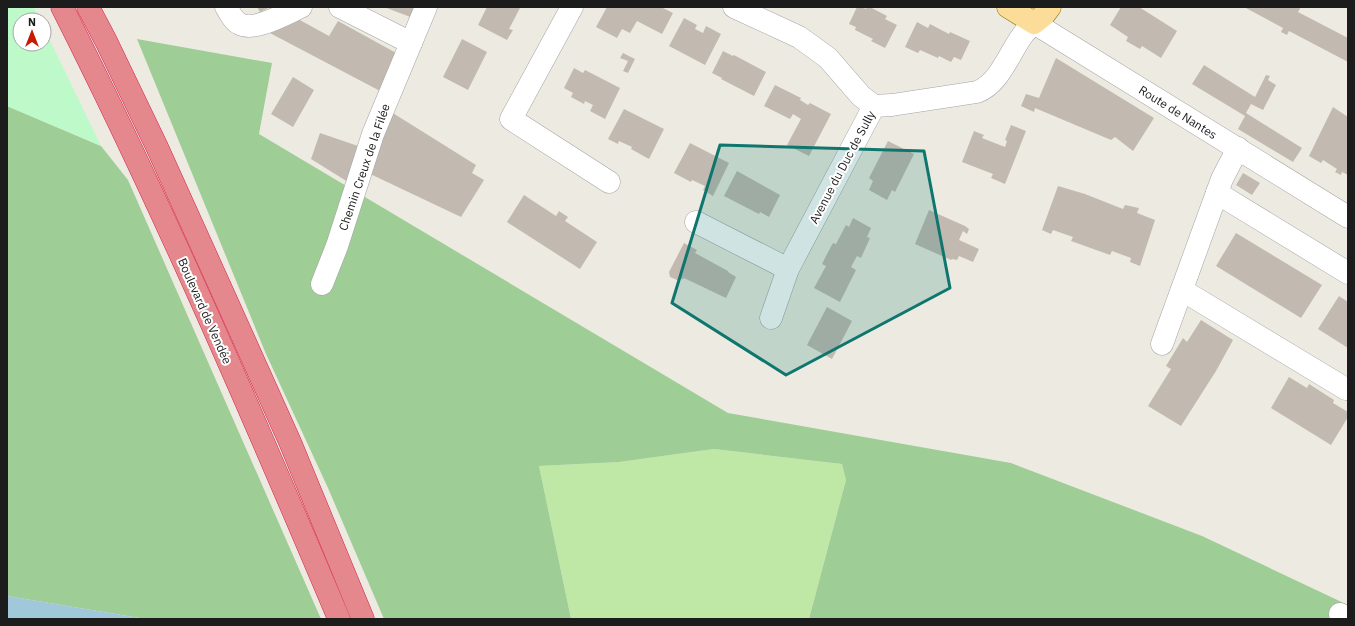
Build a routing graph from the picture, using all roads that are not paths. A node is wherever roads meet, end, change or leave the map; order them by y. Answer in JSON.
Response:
{"nodes":[{"id":1,"x":62,"y":7,"type":"edge"},
{"id":2,"x":88,"y":7,"type":"edge"},
{"id":3,"x":226,"y":7,"type":"edge"},
{"id":4,"x":301,"y":7,"type":"edge"},
{"id":5,"x":340,"y":7,"type":"edge"},
{"id":6,"x":426,"y":7,"type":"edge"},
{"id":7,"x":572,"y":7,"type":"edge"},
{"id":8,"x":734,"y":7,"type":"edge"},
{"id":9,"x":1008,"y":7,"type":"edge"},
{"id":10,"x":1050,"y":7,"type":"edge"},
{"id":11,"x":1034,"y":23,"type":"junction"},
{"id":12,"x":411,"y":43,"type":"junction"},
{"id":13,"x":874,"y":106,"type":"junction"},
{"id":14,"x":1238,"y":148,"type":"junction"},
{"id":15,"x":609,"y":182,"type":"dead end"},
{"id":16,"x":1217,"y":193,"type":"junction"},
{"id":17,"x":1348,"y":217,"type":"edge"},
{"id":18,"x":696,"y":222,"type":"dead end"},
{"id":19,"x":788,"y":269,"type":"junction"},
{"id":20,"x":1348,"y":273,"type":"edge"},
{"id":21,"x":322,"y":284,"type":"dead end"},
{"id":22,"x":1182,"y":290,"type":"junction"},
{"id":23,"x":771,"y":318,"type":"dead end"},
{"id":24,"x":1162,"y":344,"type":"dead end"},
{"id":25,"x":1346,"y":389,"type":"dead end"},
{"id":26,"x":339,"y":619,"type":"edge"},
{"id":27,"x":363,"y":619,"type":"edge"}],
"edges":[{"from":1,"to":26,"type":"highway","name":"Boulevard de Vendée"},
{"from":2,"to":27,"type":"highway","name":"Boulevard de Vendée"},
{"from":3,"to":4,"type":"street"},
{"from":5,"to":12,"type":"street"},
{"from":6,"to":12,"type":"street","name":"Chemin Creux de la Filée"},
{"from":7,"to":15,"type":"street"},
{"from":8,"to":13,"type":"street"},
{"from":9,"to":11,"type":"main road","name":"Route de Nantes"},
{"from":10,"to":11,"type":"main road"},
{"from":11,"to":13,"type":"street","name":"Avenue du Duc de Sully"},
{"from":11,"to":14,"type":"street","name":"Route de Nantes"},
{"from":12,"to":21,"type":"street","name":"Chemin Creux de la Filée"},
{"from":13,"to":19,"type":"street","name":"Avenue du Duc de Sully"},
{"from":14,"to":16,"type":"street"},
{"from":14,"to":17,"type":"street","name":"Route de Nantes"},
{"from":16,"to":20,"type":"street"},
{"from":16,"to":22,"type":"street"},
{"from":18,"to":19,"type":"street"},
{"from":19,"to":23,"type":"street","name":"Avenue du Duc de Sully"},
{"from":22,"to":24,"type":"street"},
{"from":22,"to":25,"type":"street"}]}
